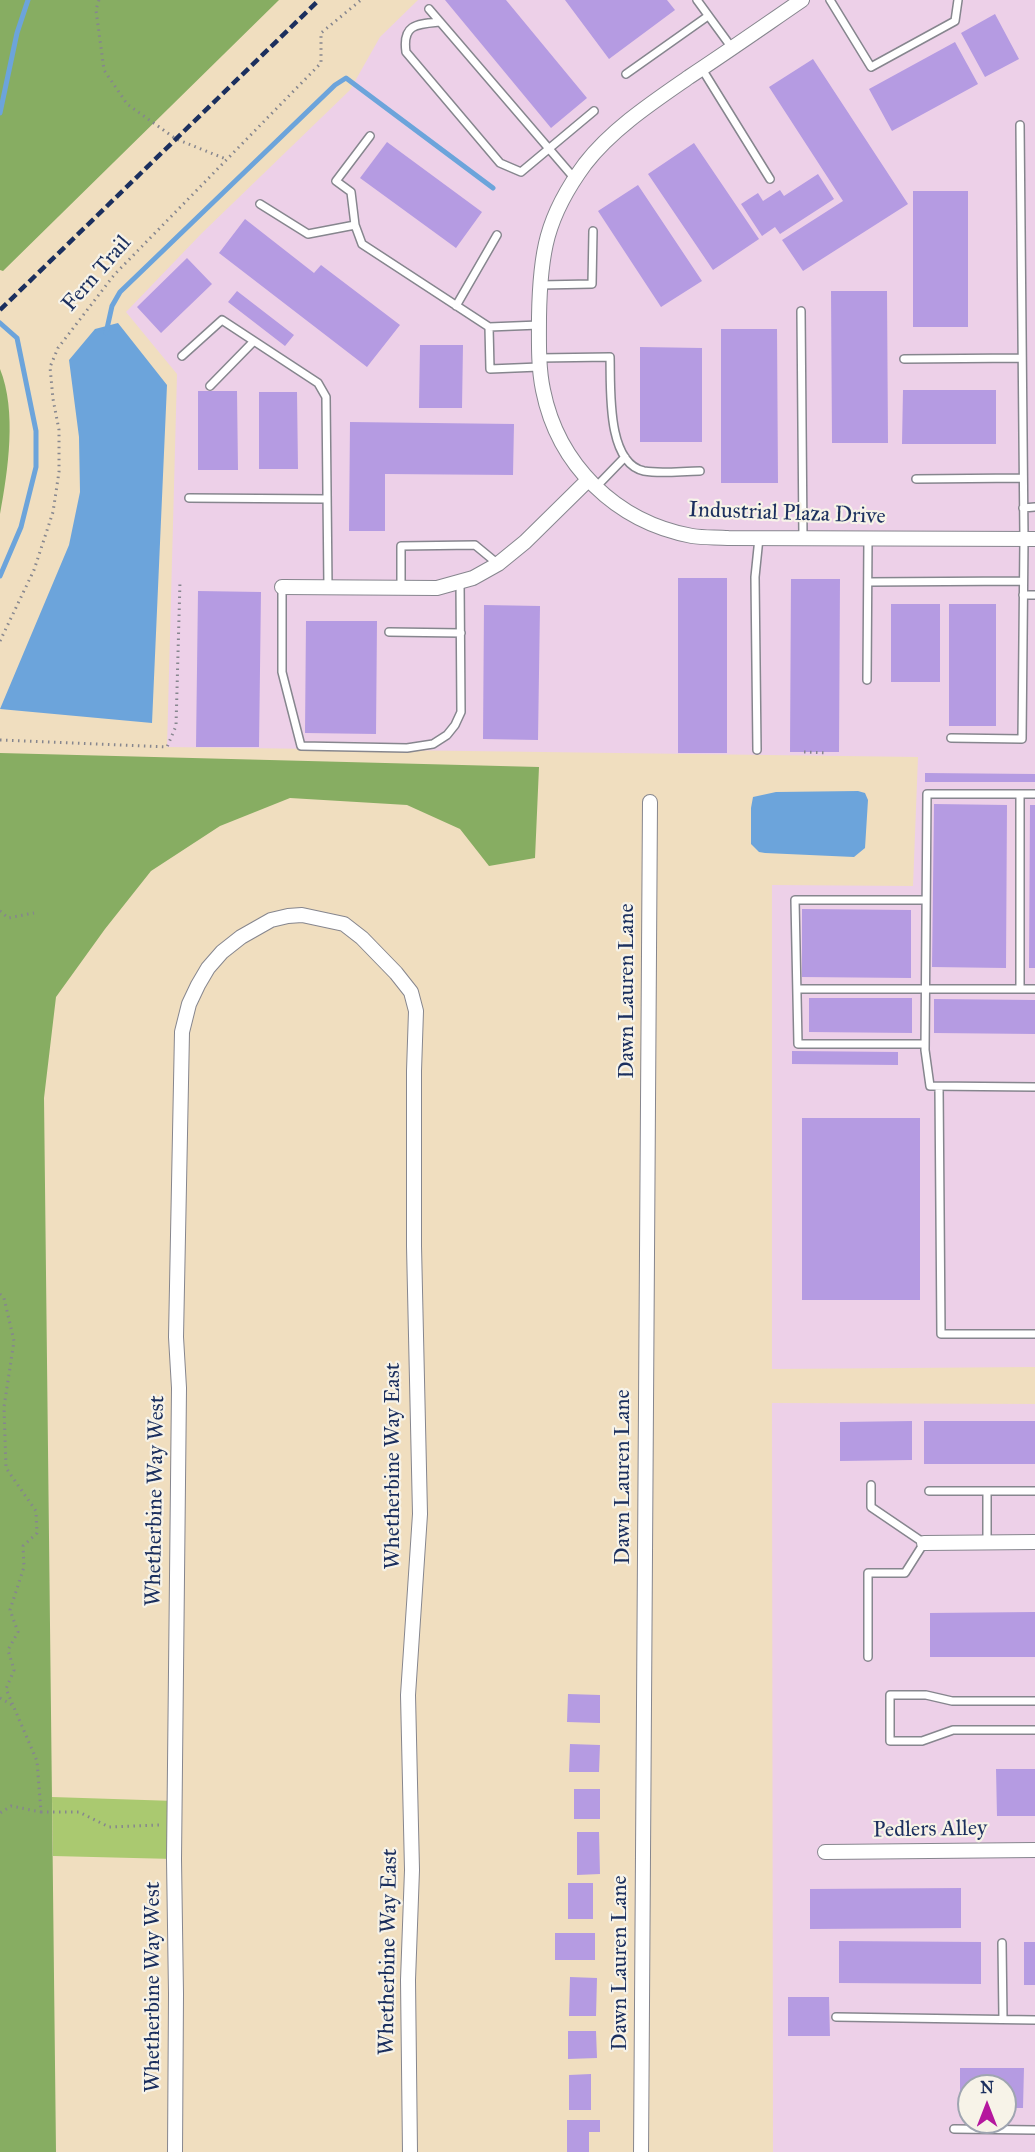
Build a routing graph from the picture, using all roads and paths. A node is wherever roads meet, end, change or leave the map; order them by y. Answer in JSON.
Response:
{"nodes":[{"id":1,"x":99,"y":0,"type":"edge"},
{"id":2,"x":361,"y":0,"type":"edge"},
{"id":3,"x":697,"y":0,"type":"edge"},
{"id":4,"x":802,"y":0,"type":"edge"},
{"id":5,"x":830,"y":0,"type":"edge"},
{"id":6,"x":958,"y":0,"type":"edge"},
{"id":7,"x":429,"y":9,"type":"dead end"},
{"id":8,"x":708,"y":15,"type":"junction"},
{"id":9,"x":440,"y":22,"type":"junction"},
{"id":10,"x":732,"y":48,"type":"junction"},
{"id":11,"x":702,"y":69,"type":"junction"},
{"id":12,"x":626,"y":74,"type":"dead end"},
{"id":13,"x":594,"y":111,"type":"dead end"},
{"id":14,"x":1020,"y":125,"type":"dead end"},
{"id":15,"x":370,"y":136,"type":"dead end"},
{"id":16,"x":549,"y":149,"type":"junction"},
{"id":17,"x":226,"y":159,"type":"junction"},
{"id":18,"x":575,"y":179,"type":"junction"},
{"id":19,"x":770,"y":179,"type":"dead end"},
{"id":20,"x":260,"y":204,"type":"dead end"},
{"id":21,"x":355,"y":225,"type":"junction"},
{"id":22,"x":593,"y":231,"type":"dead end"},
{"id":23,"x":497,"y":235,"type":"dead end"},
{"id":24,"x":540,"y":285,"type":"junction"},
{"id":25,"x":456,"y":306,"type":"junction"},
{"id":26,"x":801,"y":311,"type":"dead end"},
{"id":27,"x":539,"y":326,"type":"junction"},
{"id":28,"x":489,"y":327,"type":"junction"},
{"id":29,"x":254,"y":341,"type":"junction"},
{"id":30,"x":182,"y":357,"type":"dead end"},
{"id":31,"x":1022,"y":358,"type":"junction"},
{"id":32,"x":904,"y":359,"type":"dead end"},
{"id":33,"x":539,"y":362,"type":"junction"},
{"id":34,"x":210,"y":386,"type":"dead end"},
{"id":35,"x":625,"y":457,"type":"junction"},
{"id":36,"x":700,"y":471,"type":"dead end"},
{"id":37,"x":916,"y":478,"type":"dead end"},
{"id":38,"x":1023,"y":478,"type":"junction"},
{"id":39,"x":591,"y":484,"type":"junction"},
{"id":40,"x":189,"y":498,"type":"dead end"},
{"id":41,"x":327,"y":499,"type":"junction"},
{"id":42,"x":1035,"y":507,"type":"edge"},
{"id":43,"x":1023,"y":508,"type":"junction"},
{"id":44,"x":759,"y":538,"type":"junction"},
{"id":45,"x":803,"y":538,"type":"junction"},
{"id":46,"x":868,"y":538,"type":"junction"},
{"id":47,"x":1029,"y":539,"type":"edge"},
{"id":48,"x":498,"y":564,"type":"junction"},
{"id":49,"x":180,"y":581,"type":"dead end"},
{"id":50,"x":1023,"y":581,"type":"junction"},
{"id":51,"x":460,"y":582,"type":"junction"},
{"id":52,"x":868,"y":582,"type":"junction"},
{"id":53,"x":282,"y":587,"type":"joint"},
{"id":54,"x":328,"y":587,"type":"junction"},
{"id":55,"x":401,"y":588,"type":"junction"},
{"id":56,"x":1023,"y":595,"type":"junction"},
{"id":57,"x":1035,"y":595,"type":"edge"},
{"id":58,"x":388,"y":632,"type":"dead end"},
{"id":59,"x":460,"y":633,"type":"junction"},
{"id":60,"x":0,"y":641,"type":"edge"},
{"id":61,"x":867,"y":680,"type":"dead end"},
{"id":62,"x":951,"y":738,"type":"dead end"},
{"id":63,"x":0,"y":740,"type":"edge"},
{"id":64,"x":757,"y":750,"type":"dead end"},
{"id":65,"x":804,"y":752,"type":"dead end"},
{"id":66,"x":828,"y":753,"type":"dead end"},
{"id":67,"x":1020,"y":794,"type":"junction"},
{"id":68,"x":1035,"y":794,"type":"edge"},
{"id":69,"x":650,"y":802,"type":"dead end"},
{"id":70,"x":926,"y":900,"type":"junction"},
{"id":71,"x":0,"y":911,"type":"edge"},
{"id":72,"x":34,"y":912,"type":"dead end"},
{"id":73,"x":302,"y":915,"type":"joint"},
{"id":74,"x":797,"y":989,"type":"junction"},
{"id":75,"x":926,"y":989,"type":"junction"},
{"id":76,"x":1020,"y":989,"type":"junction"},
{"id":77,"x":1035,"y":989,"type":"edge"},
{"id":78,"x":925,"y":1044,"type":"junction"},
{"id":79,"x":939,"y":1087,"type":"junction"},
{"id":80,"x":1035,"y":1087,"type":"edge"},
{"id":81,"x":0,"y":1294,"type":"edge"},
{"id":82,"x":1035,"y":1334,"type":"edge"},
{"id":83,"x":872,"y":1485,"type":"dead end"},
{"id":84,"x":929,"y":1491,"type":"dead end"},
{"id":85,"x":987,"y":1491,"type":"junction"},
{"id":86,"x":1035,"y":1491,"type":"edge"},
{"id":87,"x":1035,"y":1542,"type":"edge"},
{"id":88,"x":924,"y":1543,"type":"junction"},
{"id":89,"x":987,"y":1543,"type":"junction"},
{"id":90,"x":868,"y":1657,"type":"dead end"},
{"id":91,"x":0,"y":1698,"type":"edge"},
{"id":92,"x":1035,"y":1701,"type":"edge"},
{"id":93,"x":13,"y":1706,"type":"junction"},
{"id":94,"x":1035,"y":1730,"type":"edge"},
{"id":95,"x":41,"y":1812,"type":"junction"},
{"id":96,"x":0,"y":1814,"type":"edge"},
{"id":97,"x":159,"y":1825,"type":"dead end"},
{"id":98,"x":1035,"y":1850,"type":"edge"},
{"id":99,"x":825,"y":1852,"type":"dead end"},
{"id":100,"x":1002,"y":1943,"type":"dead end"},
{"id":101,"x":836,"y":2017,"type":"dead end"},
{"id":102,"x":1003,"y":2019,"type":"junction"},
{"id":103,"x":1035,"y":2020,"type":"edge"},
{"id":104,"x":954,"y":2129,"type":"dead end"},
{"id":105,"x":1035,"y":2130,"type":"edge"},
{"id":106,"x":175,"y":2152,"type":"edge"},
{"id":107,"x":410,"y":2152,"type":"edge"},
{"id":108,"x":641,"y":2152,"type":"edge"}],
"edges":[{"from":1,"to":17,"type":"path"},
{"from":2,"to":17,"type":"path","name":"Fern Trail"},
{"from":3,"to":8,"type":"lane"},
{"from":4,"to":10,"type":"street","name":"Industrial Plaza Drive"},
{"from":5,"to":6,"type":"lane"},
{"from":7,"to":9,"type":"lane"},
{"from":8,"to":10,"type":"lane"},
{"from":8,"to":12,"type":"lane"},
{"from":9,"to":16,"type":"lane"},
{"from":9,"to":16,"type":"lane"},
{"from":10,"to":11,"type":"street","name":"Industrial Plaza Drive"},
{"from":11,"to":18,"type":"street","name":"Industrial Plaza Drive"},
{"from":11,"to":19,"type":"lane"},
{"from":13,"to":16,"type":"lane"},
{"from":14,"to":31,"type":"lane"},
{"from":15,"to":21,"type":"lane"},
{"from":16,"to":18,"type":"lane"},
{"from":17,"to":60,"type":"path","name":"Fern Trail"},
{"from":18,"to":24,"type":"street","name":"Industrial Plaza Drive"},
{"from":20,"to":21,"type":"lane"},
{"from":21,"to":25,"type":"lane"},
{"from":22,"to":24,"type":"lane"},
{"from":23,"to":25,"type":"lane"},
{"from":24,"to":27,"type":"street","name":"Industrial Plaza Drive"},
{"from":25,"to":28,"type":"lane"},
{"from":26,"to":45,"type":"lane"},
{"from":27,"to":28,"type":"lane"},
{"from":27,"to":33,"type":"street","name":"Industrial Plaza Drive"},
{"from":28,"to":33,"type":"lane"},
{"from":29,"to":30,"type":"lane"},
{"from":29,"to":34,"type":"lane"},
{"from":29,"to":41,"type":"lane"},
{"from":31,"to":32,"type":"lane"},
{"from":31,"to":38,"type":"lane"},
{"from":33,"to":35,"type":"lane"},
{"from":33,"to":39,"type":"street","name":"Industrial Plaza Drive"},
{"from":35,"to":36,"type":"lane"},
{"from":35,"to":39,"type":"lane"},
{"from":37,"to":38,"type":"lane"},
{"from":38,"to":43,"type":"lane"},
{"from":39,"to":44,"type":"street","name":"Industrial Plaza Drive"},
{"from":39,"to":48,"type":"street"},
{"from":40,"to":41,"type":"lane"},
{"from":41,"to":54,"type":"lane"},
{"from":42,"to":43,"type":"lane"},
{"from":43,"to":47,"type":"lane"},
{"from":44,"to":45,"type":"street","name":"Industrial Plaza Drive"},
{"from":44,"to":64,"type":"lane"},
{"from":45,"to":46,"type":"street","name":"Industrial Plaza Drive"},
{"from":46,"to":47,"type":"street","name":"Industrial Plaza Drive"},
{"from":46,"to":52,"type":"lane"},
{"from":47,"to":50,"type":"lane"},
{"from":48,"to":51,"type":"street"},
{"from":48,"to":55,"type":"lane"},
{"from":49,"to":63,"type":"path"},
{"from":50,"to":52,"type":"lane"},
{"from":50,"to":56,"type":"lane"},
{"from":51,"to":55,"type":"street"},
{"from":51,"to":59,"type":"lane"},
{"from":52,"to":61,"type":"lane"},
{"from":53,"to":54,"type":"street"},
{"from":53,"to":59,"type":"lane"},
{"from":54,"to":55,"type":"street"},
{"from":56,"to":57,"type":"lane"},
{"from":56,"to":62,"type":"lane"},
{"from":58,"to":59,"type":"lane"},
{"from":65,"to":66,"type":"path"},
{"from":67,"to":68,"type":"lane"},
{"from":67,"to":70,"type":"lane"},
{"from":67,"to":76,"type":"lane"},
{"from":69,"to":108,"type":"street","name":"Dawn Lauren Lane"},
{"from":70,"to":74,"type":"lane"},
{"from":70,"to":75,"type":"lane"},
{"from":71,"to":72,"type":"path"},
{"from":73,"to":106,"type":"street","name":"Whetherbine Way West"},
{"from":73,"to":107,"type":"street","name":"Whetherbine Way East"},
{"from":74,"to":75,"type":"lane"},
{"from":74,"to":78,"type":"lane"},
{"from":75,"to":76,"type":"lane"},
{"from":75,"to":78,"type":"lane"},
{"from":76,"to":77,"type":"lane"},
{"from":78,"to":79,"type":"lane"},
{"from":79,"to":80,"type":"lane"},
{"from":79,"to":82,"type":"lane"},
{"from":81,"to":93,"type":"path"},
{"from":83,"to":88,"type":"lane"},
{"from":84,"to":85,"type":"lane"},
{"from":85,"to":86,"type":"lane"},
{"from":85,"to":89,"type":"lane"},
{"from":87,"to":89,"type":"street"},
{"from":88,"to":89,"type":"street"},
{"from":88,"to":90,"type":"lane"},
{"from":91,"to":93,"type":"path"},
{"from":92,"to":94,"type":"lane"},
{"from":93,"to":95,"type":"path"},
{"from":95,"to":96,"type":"path"},
{"from":95,"to":97,"type":"path"},
{"from":98,"to":99,"type":"street","name":"Pedlers Alley"},
{"from":100,"to":102,"type":"lane"},
{"from":101,"to":102,"type":"lane"},
{"from":102,"to":103,"type":"lane"},
{"from":104,"to":105,"type":"lane"}]}
